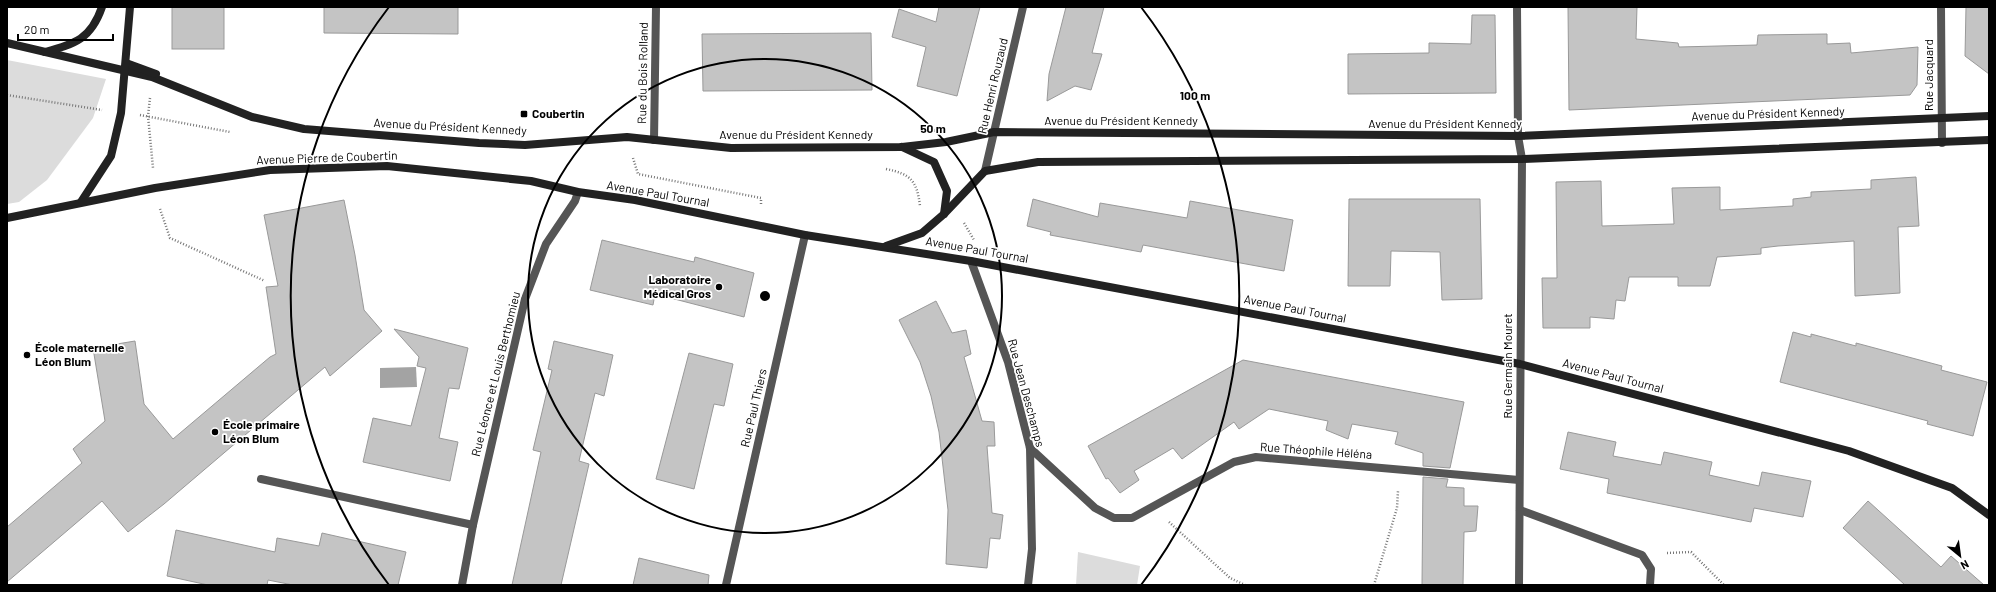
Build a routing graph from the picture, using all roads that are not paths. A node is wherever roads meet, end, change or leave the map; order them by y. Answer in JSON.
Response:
{"nodes":[{"id":1,"x":102,"y":7,"type":"edge"},
{"id":2,"x":130,"y":7,"type":"edge"},
{"id":3,"x":656,"y":7,"type":"edge"},
{"id":4,"x":1024,"y":7,"type":"edge"},
{"id":5,"x":1517,"y":7,"type":"edge"},
{"id":6,"x":1941,"y":7,"type":"edge"},
{"id":7,"x":7,"y":43,"type":"edge"},
{"id":8,"x":44,"y":52,"type":"junction"},
{"id":9,"x":126,"y":63,"type":"junction"},
{"id":10,"x":125,"y":72,"type":"junction"},
{"id":11,"x":246,"y":115,"type":"junction"},
{"id":12,"x":1989,"y":116,"type":"edge"},
{"id":13,"x":1941,"y":118,"type":"junction"},
{"id":14,"x":994,"y":132,"type":"junction"},
{"id":15,"x":1518,"y":136,"type":"junction"},
{"id":16,"x":654,"y":140,"type":"junction"},
{"id":17,"x":1989,"y":140,"type":"edge"},
{"id":18,"x":1942,"y":143,"type":"junction"},
{"id":19,"x":902,"y":147,"type":"junction"},
{"id":20,"x":1522,"y":159,"type":"junction"},
{"id":21,"x":984,"y":171,"type":"junction"},
{"id":22,"x":578,"y":192,"type":"junction"},
{"id":23,"x":81,"y":202,"type":"junction"},
{"id":24,"x":944,"y":214,"type":"junction"},
{"id":25,"x":7,"y":218,"type":"edge"},
{"id":26,"x":805,"y":235,"type":"junction"},
{"id":27,"x":885,"y":246,"type":"junction"},
{"id":28,"x":971,"y":261,"type":"junction"},
{"id":29,"x":1520,"y":364,"type":"junction"},
{"id":30,"x":1030,"y":448,"type":"junction"},
{"id":31,"x":261,"y":479,"type":"dead end"},
{"id":32,"x":1519,"y":480,"type":"junction"},
{"id":33,"x":1520,"y":510,"type":"junction"},
{"id":34,"x":1989,"y":515,"type":"edge"},
{"id":35,"x":473,"y":525,"type":"junction"},
{"id":36,"x":462,"y":585,"type":"edge"},
{"id":37,"x":726,"y":585,"type":"edge"},
{"id":38,"x":1028,"y":585,"type":"edge"},
{"id":39,"x":1519,"y":585,"type":"edge"},
{"id":40,"x":1650,"y":585,"type":"edge"}],
"edges":[{"from":1,"to":8,"type":"main road"},
{"from":2,"to":9,"type":"main road"},
{"from":3,"to":16,"type":"street","name":"Rue du Bois Rolland"},
{"from":4,"to":14,"type":"street","name":"Rue Henri Rouzaud"},
{"from":5,"to":15,"type":"street","name":"Rue Germain Mouret"},
{"from":6,"to":13,"type":"street","name":"Rue Jacquard"},
{"from":7,"to":8,"type":"main road","name":"Avenue du Président Kennedy"},
{"from":8,"to":10,"type":"main road","name":"Avenue du Président Kennedy"},
{"from":9,"to":10,"type":"main road"},
{"from":9,"to":11,"type":"main road"},
{"from":10,"to":11,"type":"main road","name":"Avenue du Président Kennedy"},
{"from":10,"to":23,"type":"main road"},
{"from":11,"to":16,"type":"main road","name":"Avenue du Président Kennedy"},
{"from":12,"to":13,"type":"main road","name":"Avenue du Président Kennedy"},
{"from":13,"to":15,"type":"main road","name":"Avenue du Président Kennedy"},
{"from":13,"to":18,"type":"street","name":"Rue Jacquard"},
{"from":14,"to":15,"type":"main road","name":"Avenue du Président Kennedy"},
{"from":14,"to":19,"type":"main road","name":"Avenue du Président Kennedy"},
{"from":14,"to":21,"type":"street","name":"Rue Henri Rouzaud"},
{"from":15,"to":20,"type":"street","name":"Rue Germain Mouret"},
{"from":16,"to":19,"type":"main road","name":"Avenue du Président Kennedy"},
{"from":17,"to":18,"type":"main road"},
{"from":18,"to":20,"type":"main road"},
{"from":19,"to":24,"type":"main road","name":"Avenue du Président Kennedy"},
{"from":20,"to":21,"type":"main road"},
{"from":20,"to":29,"type":"street","name":"Rue Germain Mouret"},
{"from":21,"to":24,"type":"main road"},
{"from":22,"to":23,"type":"main road","name":"Avenue Pierre de Coubertin"},
{"from":22,"to":26,"type":"main road","name":"Avenue Paul Tournal"},
{"from":22,"to":35,"type":"street","name":"Rue Léonce et Louis Berthomieu"},
{"from":23,"to":25,"type":"main road","name":"Avenue Pierre de Coubertin"},
{"from":24,"to":27,"type":"main road"},
{"from":26,"to":27,"type":"main road","name":"Avenue Paul Tournal"},
{"from":26,"to":37,"type":"street","name":"Rue Paul Thiers"},
{"from":27,"to":28,"type":"main road","name":"Avenue Paul Tournal"},
{"from":28,"to":29,"type":"main road","name":"Avenue Paul Tournal"},
{"from":28,"to":30,"type":"street","name":"Rue Jean Deschamps"},
{"from":29,"to":32,"type":"street","name":"Rue Germain Mouret"},
{"from":29,"to":34,"type":"main road","name":"Avenue Paul Tournal"},
{"from":30,"to":32,"type":"street","name":"Rue Théophile Héléna"},
{"from":30,"to":38,"type":"street","name":"Rue Jean Deschamps"},
{"from":31,"to":35,"type":"street"},
{"from":32,"to":33,"type":"street","name":"Rue Germain Mouret"},
{"from":33,"to":39,"type":"street","name":"Rue Germain Mouret"},
{"from":33,"to":40,"type":"street"},
{"from":35,"to":36,"type":"street","name":"Rue Léonce et Louis Berthomieu"}]}
